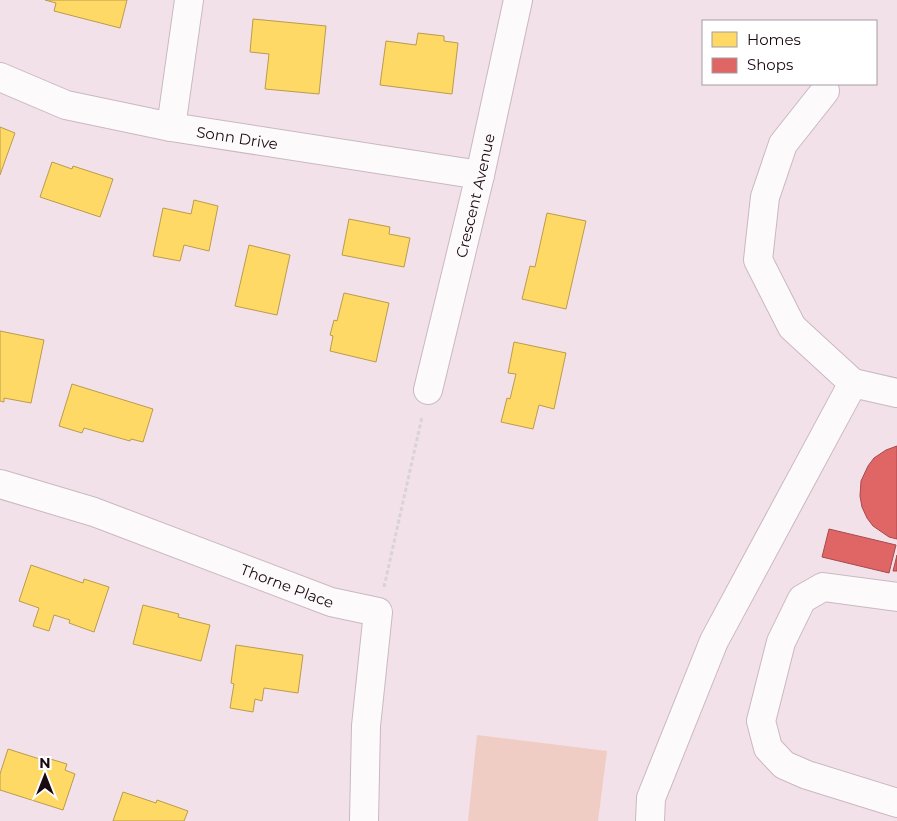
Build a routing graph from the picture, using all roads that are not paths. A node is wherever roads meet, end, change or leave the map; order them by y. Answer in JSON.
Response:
{"nodes":[{"id":1,"x":189,"y":0,"type":"edge"},
{"id":2,"x":518,"y":0,"type":"edge"},
{"id":3,"x":0,"y":77,"type":"edge"},
{"id":4,"x":825,"y":90,"type":"dead end"},
{"id":5,"x":171,"y":127,"type":"junction"},
{"id":6,"x":480,"y":176,"type":"junction"},
{"id":7,"x":853,"y":383,"type":"junction"},
{"id":8,"x":428,"y":390,"type":"road end"},
{"id":9,"x":897,"y":393,"type":"edge"},
{"id":10,"x":0,"y":484,"type":"edge"},
{"id":11,"x":897,"y":597,"type":"edge"},
{"id":12,"x":897,"y":803,"type":"edge"},
{"id":13,"x":364,"y":821,"type":"edge"},
{"id":14,"x":650,"y":821,"type":"edge"}],
"edges":[{"from":1,"to":5,"type":"street"},
{"from":2,"to":6,"type":"street","name":"Crescent Avenue"},
{"from":3,"to":5,"type":"street","name":"Sonn Drive"},
{"from":4,"to":7,"type":"street"},
{"from":5,"to":6,"type":"street","name":"Sonn Drive"},
{"from":6,"to":8,"type":"street","name":"Crescent Avenue"},
{"from":7,"to":9,"type":"street"},
{"from":7,"to":14,"type":"street"},
{"from":10,"to":13,"type":"street","name":"Thorne Place"},
{"from":11,"to":12,"type":"street"}]}
